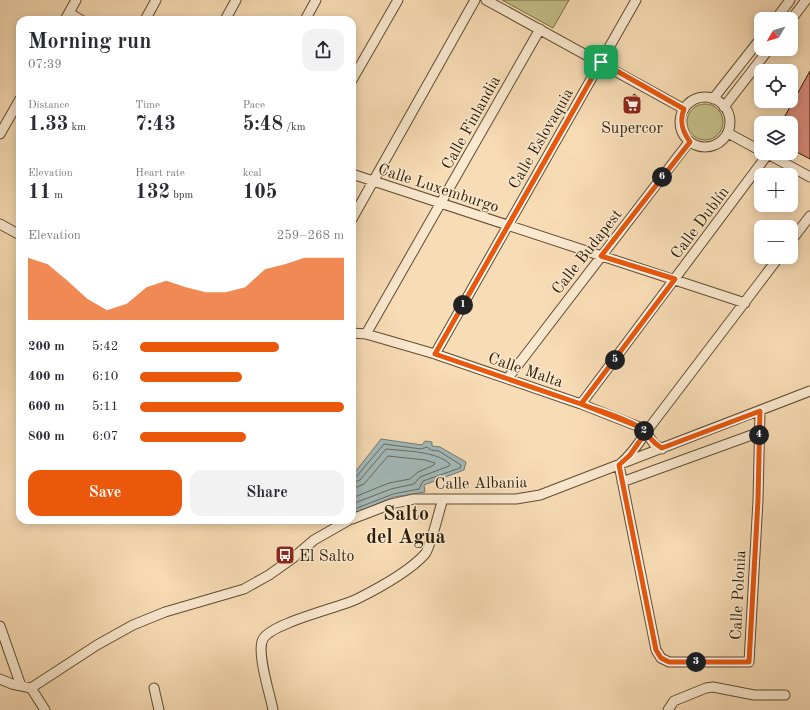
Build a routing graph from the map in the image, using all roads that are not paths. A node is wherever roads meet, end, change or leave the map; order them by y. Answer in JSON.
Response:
{"nodes":[{"id":1,"x":76,"y":0,"type":"edge"},
{"id":2,"x":156,"y":0,"type":"edge"},
{"id":3,"x":236,"y":0,"type":"edge"},
{"id":4,"x":316,"y":0,"type":"edge"},
{"id":5,"x":398,"y":0,"type":"edge"},
{"id":6,"x":475,"y":0,"type":"edge"},
{"id":7,"x":486,"y":0,"type":"edge"},
{"id":8,"x":636,"y":0,"type":"edge"},
{"id":9,"x":790,"y":0,"type":"edge"},
{"id":10,"x":806,"y":0,"type":"edge"},
{"id":11,"x":781,"y":12,"type":"edge"},
{"id":12,"x":797,"y":12,"type":"edge"},
{"id":13,"x":67,"y":16,"type":"edge"},
{"id":14,"x":147,"y":16,"type":"edge"},
{"id":15,"x":227,"y":16,"type":"edge"},
{"id":16,"x":307,"y":16,"type":"edge"},
{"id":17,"x":540,"y":29,"type":"junction"},
{"id":18,"x":754,"y":47,"type":"edge"},
{"id":19,"x":764,"y":56,"type":"edge"},
{"id":20,"x":601,"y":62,"type":"junction"},
{"id":21,"x":356,"y":73,"type":"edge"},
{"id":22,"x":713,"y":100,"type":"junction"},
{"id":23,"x":16,"y":106,"type":"edge"},
{"id":24,"x":724,"y":108,"type":"junction"},
{"id":25,"x":684,"y":109,"type":"junction"},
{"id":26,"x":728,"y":133,"type":"junction"},
{"id":27,"x":0,"y":134,"type":"edge"},
{"id":28,"x":690,"y":142,"type":"junction"},
{"id":29,"x":754,"y":147,"type":"edge"},
{"id":30,"x":760,"y":160,"type":"edge"},
{"id":31,"x":778,"y":160,"type":"edge"},
{"id":32,"x":356,"y":175,"type":"edge"},
{"id":33,"x":810,"y":178,"type":"edge"},
{"id":34,"x":374,"y":181,"type":"junction"},
{"id":35,"x":441,"y":204,"type":"junction"},
{"id":36,"x":356,"y":212,"type":"edge"},
{"id":37,"x":810,"y":216,"type":"edge"},
{"id":38,"x":0,"y":224,"type":"edge"},
{"id":39,"x":509,"y":224,"type":"junction"},
{"id":40,"x":798,"y":232,"type":"edge"},
{"id":41,"x":16,"y":233,"type":"edge"},
{"id":42,"x":601,"y":256,"type":"junction"},
{"id":43,"x":774,"y":264,"type":"edge"},
{"id":44,"x":675,"y":279,"type":"junction"},
{"id":45,"x":745,"y":303,"type":"junction"},
{"id":46,"x":356,"y":333,"type":"edge"},
{"id":47,"x":366,"y":334,"type":"junction"},
{"id":48,"x":435,"y":354,"type":"junction"},
{"id":49,"x":508,"y":378,"type":"junction"},
{"id":50,"x":810,"y":391,"type":"edge"},
{"id":51,"x":581,"y":404,"type":"junction"},
{"id":52,"x":760,"y":411,"type":"junction"},
{"id":53,"x":646,"y":432,"type":"junction"},
{"id":54,"x":760,"y":432,"type":"junction"},
{"id":55,"x":662,"y":448,"type":"junction"},
{"id":56,"x":619,"y":465,"type":"junction"},
{"id":57,"x":622,"y":482,"type":"junction"},
{"id":58,"x":443,"y":499,"type":"junction"},
{"id":59,"x":356,"y":517,"type":"edge"},
{"id":60,"x":342,"y":524,"type":"edge"},
{"id":61,"x":0,"y":626,"type":"edge"},
{"id":62,"x":0,"y":679,"type":"edge"},
{"id":63,"x":21,"y":686,"type":"junction"},
{"id":64,"x":31,"y":688,"type":"junction"},
{"id":65,"x":154,"y":688,"type":"dead end"},
{"id":66,"x":785,"y":695,"type":"dead end"},
{"id":67,"x":45,"y":710,"type":"edge"},
{"id":68,"x":159,"y":710,"type":"edge"},
{"id":69,"x":273,"y":710,"type":"edge"},
{"id":70,"x":668,"y":710,"type":"edge"}],
"edges":[{"from":1,"to":13,"type":"street"},
{"from":2,"to":14,"type":"street"},
{"from":3,"to":15,"type":"street"},
{"from":4,"to":16,"type":"street"},
{"from":5,"to":21,"type":"street"},
{"from":6,"to":34,"type":"street"},
{"from":7,"to":17,"type":"street"},
{"from":8,"to":20,"type":"street","name":"Calle Eslovaquia"},
{"from":9,"to":11,"type":"street"},
{"from":10,"to":12,"type":"street"},
{"from":17,"to":20,"type":"street"},
{"from":17,"to":35,"type":"street","name":"Calle Finlandia"},
{"from":18,"to":22,"type":"street"},
{"from":19,"to":24,"type":"street"},
{"from":20,"to":25,"type":"street"},
{"from":20,"to":39,"type":"street","name":"Calle Eslovaquia"},
{"from":22,"to":24,"type":"street"},
{"from":22,"to":25,"type":"street"},
{"from":23,"to":27,"type":"street"},
{"from":24,"to":26,"type":"street"},
{"from":25,"to":28,"type":"street"},
{"from":26,"to":28,"type":"street"},
{"from":26,"to":29,"type":"street"},
{"from":28,"to":42,"type":"street","name":"Calle Budapest"},
{"from":30,"to":44,"type":"street","name":"Calle Dublín"},
{"from":31,"to":33,"type":"street"},
{"from":32,"to":34,"type":"street","name":"Calle Luxemburgo"},
{"from":34,"to":35,"type":"street","name":"Calle Luxemburgo"},
{"from":34,"to":36,"type":"street"},
{"from":35,"to":39,"type":"street","name":"Calle Luxemburgo"},
{"from":35,"to":47,"type":"street","name":"Calle Finlandia"},
{"from":37,"to":40,"type":"street"},
{"from":38,"to":41,"type":"street"},
{"from":39,"to":42,"type":"street","name":"Calle Luxemburgo"},
{"from":39,"to":48,"type":"street","name":"Calle Eslovaquia"},
{"from":42,"to":44,"type":"street","name":"Calle Luxemburgo"},
{"from":42,"to":49,"type":"street","name":"Calle Budapest"},
{"from":43,"to":45,"type":"street"},
{"from":44,"to":45,"type":"street","name":"Calle Luxemburgo"},
{"from":44,"to":51,"type":"street","name":"Calle Dublín"},
{"from":45,"to":53,"type":"street"},
{"from":46,"to":47,"type":"street","name":"Calle Malta"},
{"from":47,"to":48,"type":"street","name":"Calle Malta"},
{"from":48,"to":49,"type":"street","name":"Calle Malta"},
{"from":49,"to":51,"type":"street","name":"Calle Malta"},
{"from":50,"to":52,"type":"street","name":"Calle Albania"},
{"from":51,"to":53,"type":"street","name":"Calle Malta"},
{"from":52,"to":54,"type":"street","name":"Calle Polonia"},
{"from":52,"to":55,"type":"street","name":"Calle Albania"},
{"from":53,"to":55,"type":"street","name":"Calle Malta"},
{"from":53,"to":56,"type":"street"},
{"from":54,"to":57,"type":"street"},
{"from":54,"to":57,"type":"street","name":"Calle Polonia"},
{"from":55,"to":56,"type":"street","name":"Calle Albania"},
{"from":56,"to":57,"type":"street","name":"Calle Polonia"},
{"from":56,"to":58,"type":"street","name":"Calle Albania"},
{"from":58,"to":59,"type":"street","name":"Calle Albania"},
{"from":58,"to":69,"type":"street"},
{"from":60,"to":64,"type":"street"},
{"from":61,"to":63,"type":"street"},
{"from":62,"to":63,"type":"street"},
{"from":63,"to":64,"type":"street"},
{"from":64,"to":67,"type":"street"},
{"from":65,"to":68,"type":"street"},
{"from":66,"to":70,"type":"street"}]}
